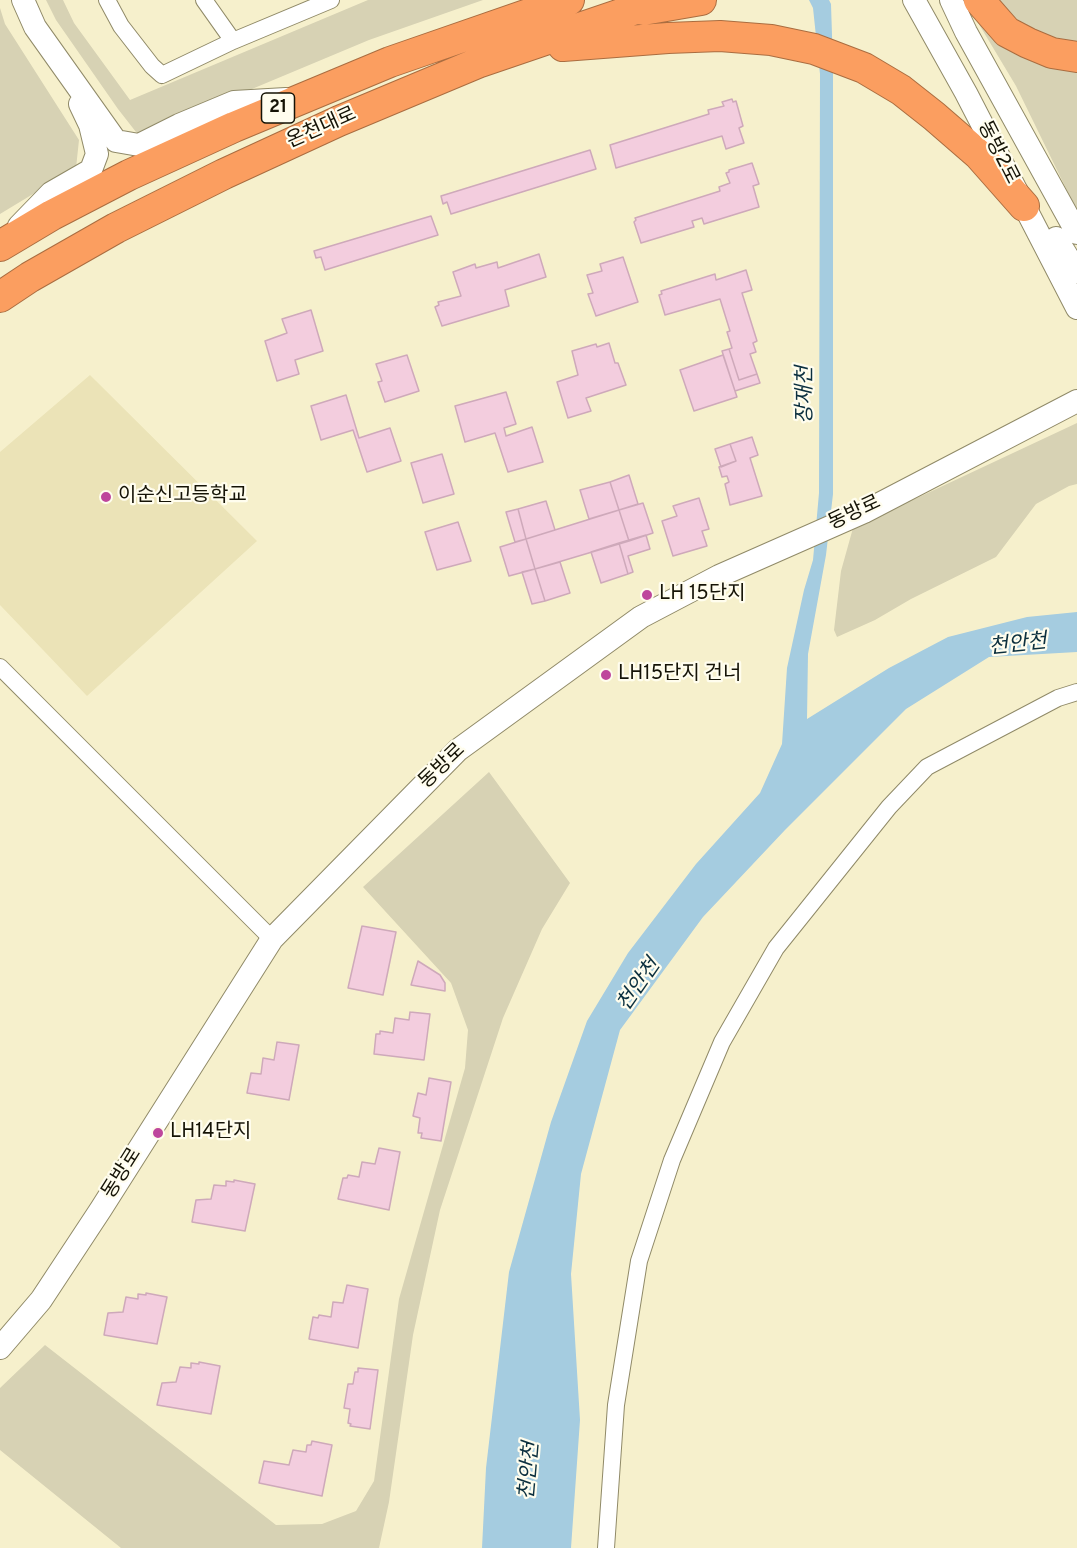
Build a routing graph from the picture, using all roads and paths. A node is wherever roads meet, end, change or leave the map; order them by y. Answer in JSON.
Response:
{"nodes":[{"id":1,"x":23,"y":0,"type":"edge"},
{"id":2,"x":107,"y":0,"type":"edge"},
{"id":3,"x":204,"y":0,"type":"edge"},
{"id":4,"x":331,"y":0,"type":"edge"},
{"id":5,"x":545,"y":0,"type":"edge"},
{"id":6,"x":569,"y":0,"type":"edge"},
{"id":7,"x":662,"y":0,"type":"edge"},
{"id":8,"x":700,"y":0,"type":"edge"},
{"id":9,"x":914,"y":0,"type":"edge"},
{"id":10,"x":951,"y":0,"type":"edge"},
{"id":11,"x":979,"y":0,"type":"edge"},
{"id":12,"x":305,"y":5,"type":"edge"},
{"id":13,"x":622,"y":14,"type":"junction"},
{"id":14,"x":516,"y":17,"type":"junction"},
{"id":15,"x":233,"y":41,"type":"junction"},
{"id":16,"x":517,"y":50,"type":"junction"},
{"id":17,"x":1077,"y":57,"type":"edge"},
{"id":18,"x":66,"y":73,"type":"junction"},
{"id":19,"x":302,"y":98,"type":"junction"},
{"id":20,"x":1008,"y":175,"type":"junction"},
{"id":21,"x":1024,"y":206,"type":"junction"},
{"id":22,"x":116,"y":228,"type":"junction"},
{"id":23,"x":1077,"y":232,"type":"edge"},
{"id":24,"x":0,"y":246,"type":"edge"},
{"id":25,"x":1077,"y":272,"type":"edge"},
{"id":26,"x":0,"y":297,"type":"edge"},
{"id":27,"x":1077,"y":308,"type":"edge"},
{"id":28,"x":0,"y":314,"type":"edge"},
{"id":29,"x":1077,"y":401,"type":"edge"},
{"id":30,"x":0,"y":667,"type":"edge"},
{"id":31,"x":1077,"y":692,"type":"edge"},
{"id":32,"x":272,"y":939,"type":"junction"},
{"id":33,"x":0,"y":1348,"type":"edge"},
{"id":34,"x":606,"y":1548,"type":"edge"}],
"edges":[{"from":1,"to":18,"type":"street"},
{"from":2,"to":15,"type":"street"},
{"from":3,"to":15,"type":"street"},
{"from":4,"to":12,"type":"street"},
{"from":5,"to":14,"type":"highway"},
{"from":6,"to":14,"type":"highway","name":"온천대로","number":"21"},
{"from":7,"to":13,"type":"highway","name":"온천대로","number":"21"},
{"from":8,"to":13,"type":"highway"},
{"from":9,"to":20,"type":"street","name":"동방2로"},
{"from":10,"to":23,"type":"street","name":"동방2로"},
{"from":11,"to":17,"type":"highway"},
{"from":12,"to":15,"type":"street"},
{"from":13,"to":16,"type":"highway","name":"온천대로","number":"21"},
{"from":14,"to":19,"type":"highway","name":"온천대로","number":"21"},
{"from":16,"to":21,"type":"highway"},
{"from":16,"to":22,"type":"highway","name":"온천대로","number":"21"},
{"from":18,"to":19,"type":"street"},
{"from":18,"to":24,"type":"street"},
{"from":19,"to":24,"type":"highway","name":"온천대로","number":"21"},
{"from":20,"to":21,"type":"street","name":"동방2로"},
{"from":20,"to":25,"type":"street"},
{"from":21,"to":27,"type":"street","name":"동방2로"},
{"from":22,"to":26,"type":"highway","name":"온천대로","number":"21"},
{"from":22,"to":28,"type":"highway"},
{"from":29,"to":32,"type":"street","name":"동방로"},
{"from":30,"to":32,"type":"street"},
{"from":31,"to":34,"type":"street"},
{"from":32,"to":33,"type":"street","name":"동방로"}]}
